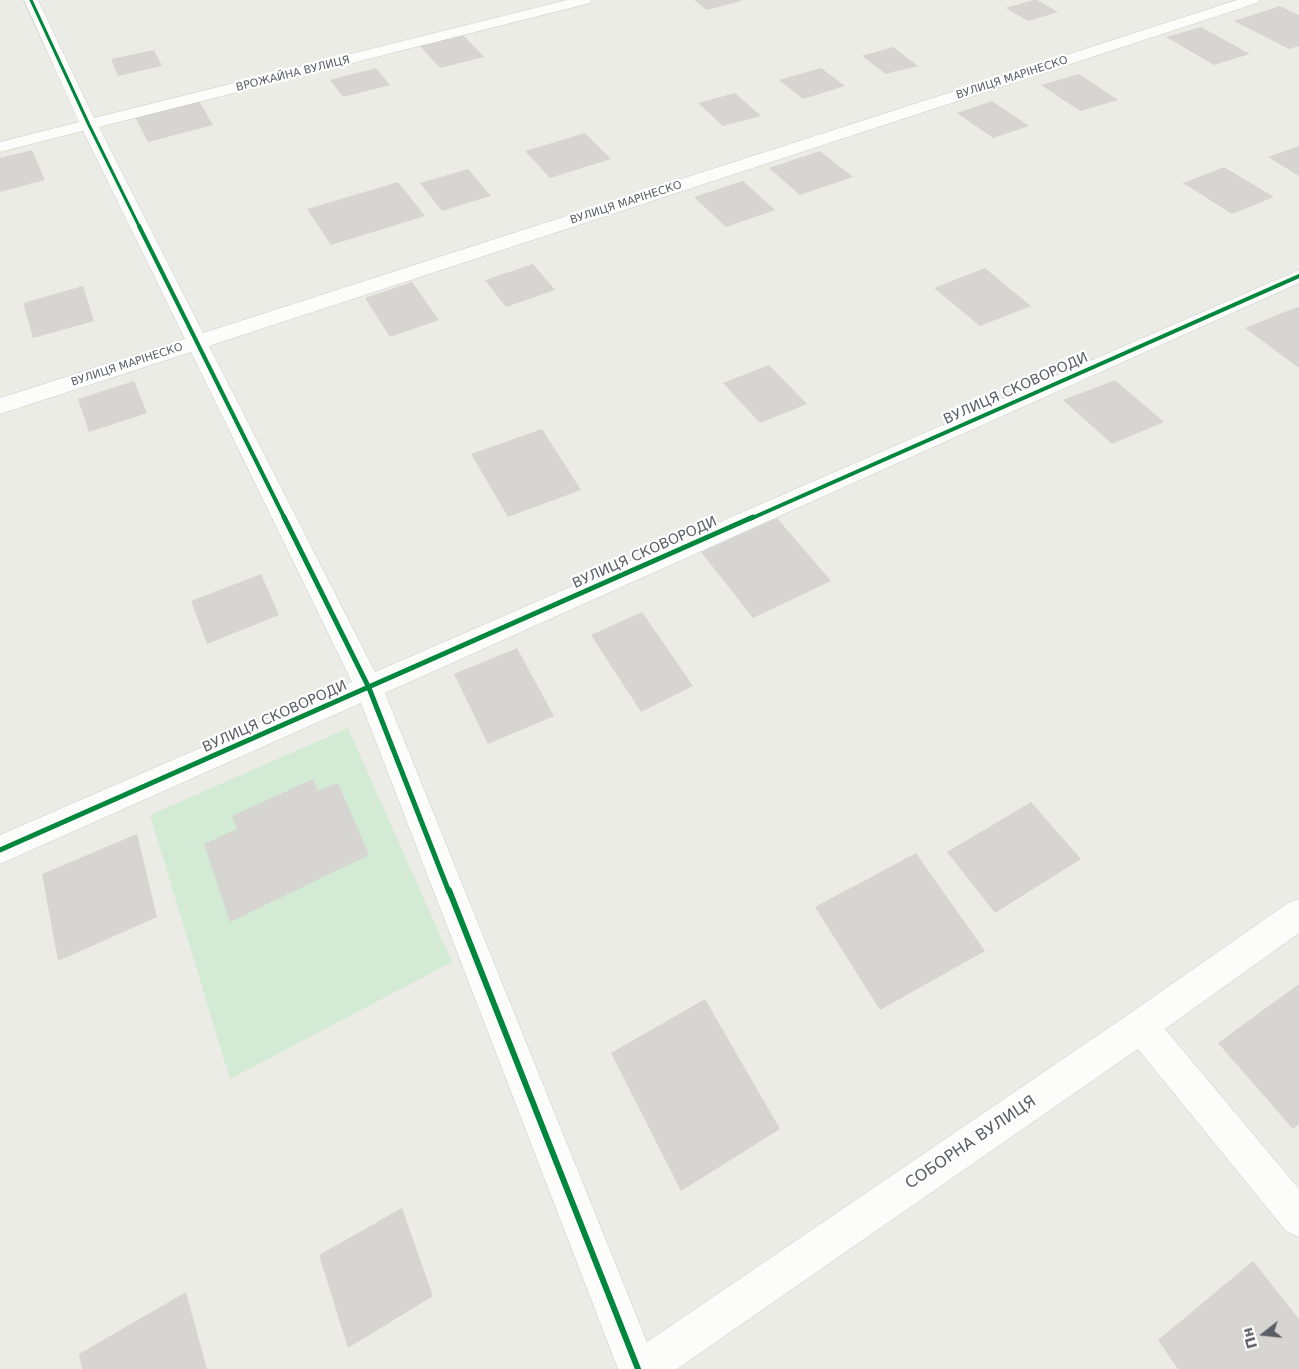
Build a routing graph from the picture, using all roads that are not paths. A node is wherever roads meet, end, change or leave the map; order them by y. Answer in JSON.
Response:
{"nodes":[{"id":1,"x":31,"y":0,"type":"edge"},
{"id":2,"x":585,"y":0,"type":"edge"},
{"id":3,"x":1252,"y":0,"type":"edge"},
{"id":4,"x":89,"y":125,"type":"junction"},
{"id":5,"x":0,"y":147,"type":"edge"},
{"id":6,"x":1299,"y":276,"type":"edge"},
{"id":7,"x":198,"y":342,"type":"junction"},
{"id":8,"x":0,"y":406,"type":"edge"},
{"id":9,"x":369,"y":688,"type":"junction"},
{"id":10,"x":0,"y":850,"type":"edge"},
{"id":11,"x":1299,"y":914,"type":"edge"},
{"id":12,"x":1141,"y":1026,"type":"junction"},
{"id":13,"x":1299,"y":1218,"type":"edge"},
{"id":14,"x":640,"y":1369,"type":"edge"}],
"edges":[{"from":1,"to":4,"type":"street"},
{"from":2,"to":4,"type":"street","name":"ВРОЖАЙНА ВУЛИЦЯ"},
{"from":3,"to":7,"type":"street","name":"ВУЛИЦЯ МАРІНЕСКО"},
{"from":4,"to":5,"type":"street","name":"ВРОЖАЙНА ВУЛИЦЯ"},
{"from":4,"to":7,"type":"street"},
{"from":6,"to":9,"type":"street","name":"ВУЛИЦЯ СКОВОРОДИ"},
{"from":7,"to":8,"type":"street","name":"ВУЛИЦЯ МАРІНЕСКО"},
{"from":7,"to":9,"type":"street"},
{"from":9,"to":10,"type":"street","name":"ВУЛИЦЯ СКОВОРОДИ"},
{"from":9,"to":14,"type":"street"},
{"from":11,"to":12,"type":"street","name":"СОБОРНА ВУЛИЦЯ"},
{"from":12,"to":13,"type":"street"},
{"from":12,"to":14,"type":"street","name":"СОБОРНА ВУЛИЦЯ"}]}
